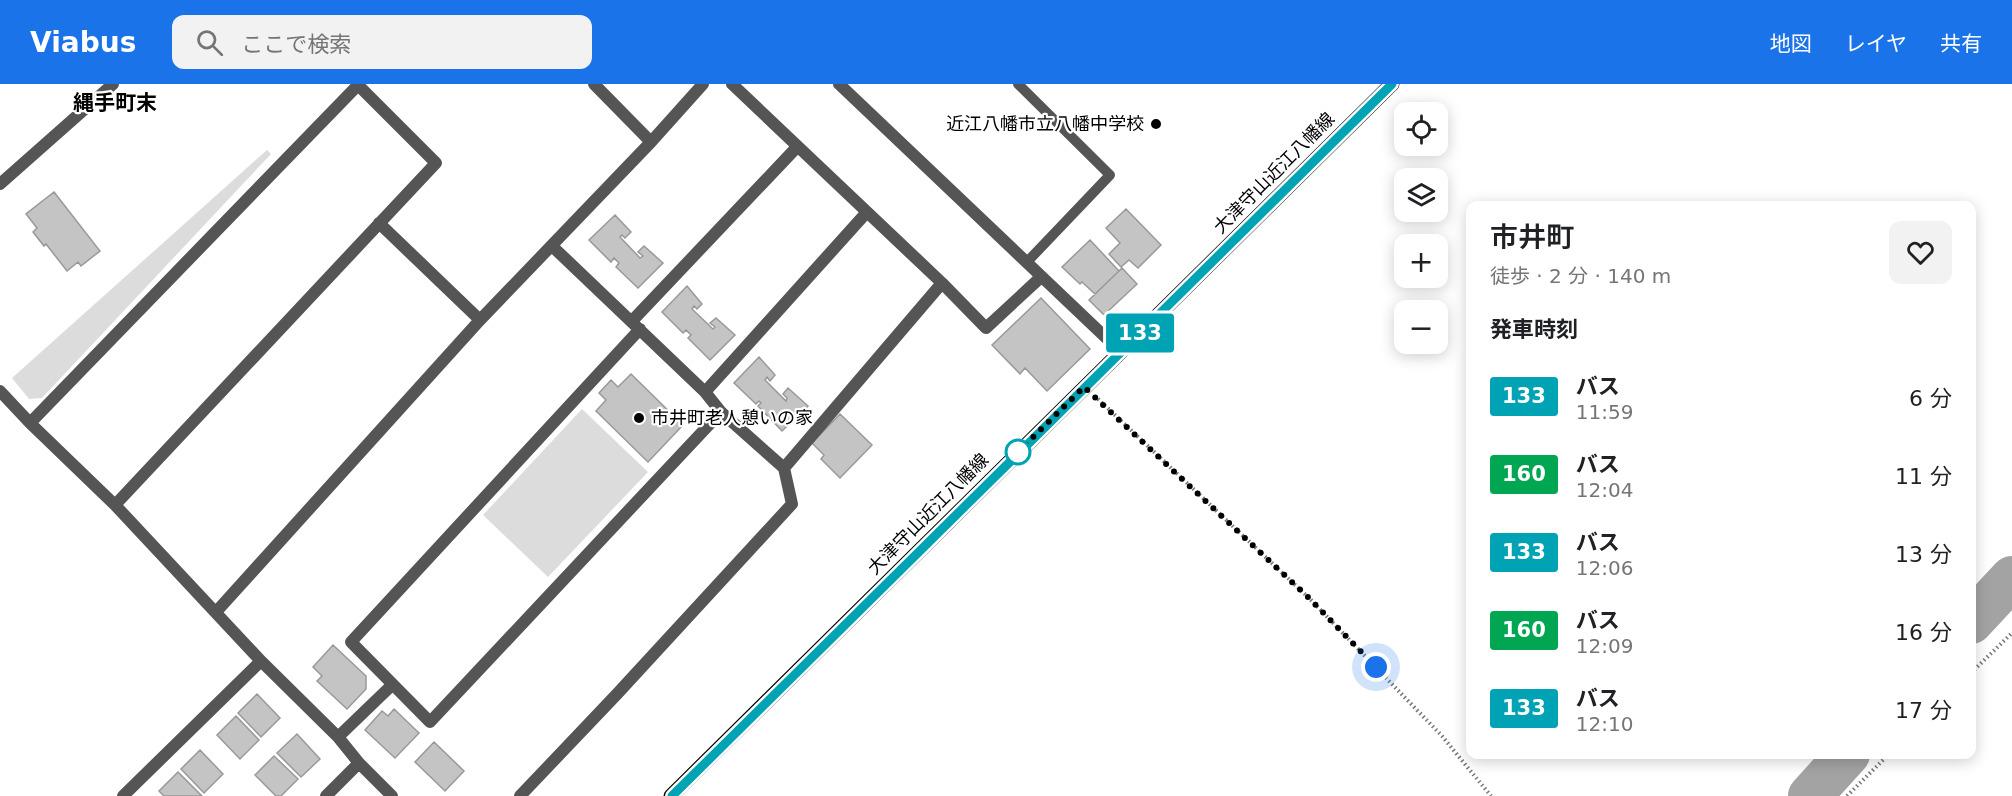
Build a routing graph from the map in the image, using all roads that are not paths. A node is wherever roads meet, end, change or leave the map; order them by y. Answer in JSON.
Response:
{"nodes":[{"id":1,"x":113,"y":84,"type":"edge"},
{"id":2,"x":594,"y":84,"type":"edge"},
{"id":3,"x":703,"y":84,"type":"edge"},
{"id":4,"x":732,"y":84,"type":"edge"},
{"id":5,"x":839,"y":84,"type":"edge"},
{"id":6,"x":1018,"y":84,"type":"edge"},
{"id":7,"x":1392,"y":84,"type":"edge"},
{"id":8,"x":651,"y":142,"type":"junction"},
{"id":9,"x":797,"y":147,"type":"junction"},
{"id":10,"x":0,"y":183,"type":"edge"},
{"id":11,"x":867,"y":212,"type":"junction"},
{"id":12,"x":379,"y":223,"type":"junction"},
{"id":13,"x":552,"y":246,"type":"junction"},
{"id":14,"x":1027,"y":262,"type":"junction"},
{"id":15,"x":1041,"y":277,"type":"junction"},
{"id":16,"x":942,"y":283,"type":"junction"},
{"id":17,"x":480,"y":320,"type":"junction"},
{"id":18,"x":636,"y":325,"type":"junction"},
{"id":19,"x":1121,"y":352,"type":"junction"},
{"id":20,"x":0,"y":391,"type":"edge"},
{"id":21,"x":705,"y":392,"type":"junction"},
{"id":22,"x":721,"y":412,"type":"junction"},
{"id":23,"x":30,"y":423,"type":"junction"},
{"id":24,"x":784,"y":468,"type":"junction"},
{"id":25,"x":116,"y":505,"type":"junction"},
{"id":26,"x":216,"y":612,"type":"junction"},
{"id":27,"x":261,"y":661,"type":"junction"},
{"id":28,"x":392,"y":684,"type":"junction"},
{"id":29,"x":338,"y":737,"type":"junction"},
{"id":30,"x":359,"y":763,"type":"junction"},
{"id":31,"x":123,"y":796,"type":"edge"},
{"id":32,"x":326,"y":796,"type":"edge"},
{"id":33,"x":392,"y":796,"type":"edge"},
{"id":34,"x":520,"y":796,"type":"edge"},
{"id":35,"x":672,"y":796,"type":"edge"}],
"edges":[{"from":1,"to":10,"type":"street"},
{"from":2,"to":8,"type":"street"},
{"from":3,"to":8,"type":"street"},
{"from":4,"to":9,"type":"street"},
{"from":5,"to":14,"type":"street"},
{"from":6,"to":14,"type":"lane"},
{"from":7,"to":19,"type":"main road","name":"大津守山近江八幡線"},
{"from":8,"to":13,"type":"street"},
{"from":9,"to":11,"type":"street"},
{"from":9,"to":18,"type":"street"},
{"from":11,"to":16,"type":"street"},
{"from":11,"to":21,"type":"street"},
{"from":12,"to":17,"type":"street"},
{"from":12,"to":23,"type":"street"},
{"from":12,"to":25,"type":"street"},
{"from":13,"to":17,"type":"street"},
{"from":13,"to":18,"type":"street"},
{"from":14,"to":15,"type":"street"},
{"from":15,"to":16,"type":"street"},
{"from":15,"to":19,"type":"street"},
{"from":16,"to":24,"type":"street"},
{"from":17,"to":26,"type":"street"},
{"from":18,"to":21,"type":"street"},
{"from":18,"to":28,"type":"street"},
{"from":19,"to":35,"type":"main road","name":"大津守山近江八幡線"},
{"from":20,"to":23,"type":"street"},
{"from":21,"to":22,"type":"street"},
{"from":22,"to":24,"type":"street"},
{"from":22,"to":28,"type":"street"},
{"from":23,"to":25,"type":"street"},
{"from":24,"to":34,"type":"street"},
{"from":25,"to":26,"type":"street"},
{"from":26,"to":27,"type":"street"},
{"from":27,"to":29,"type":"street"},
{"from":27,"to":31,"type":"street"},
{"from":28,"to":29,"type":"street"},
{"from":29,"to":30,"type":"street"},
{"from":30,"to":32,"type":"street"},
{"from":30,"to":33,"type":"street"}]}
